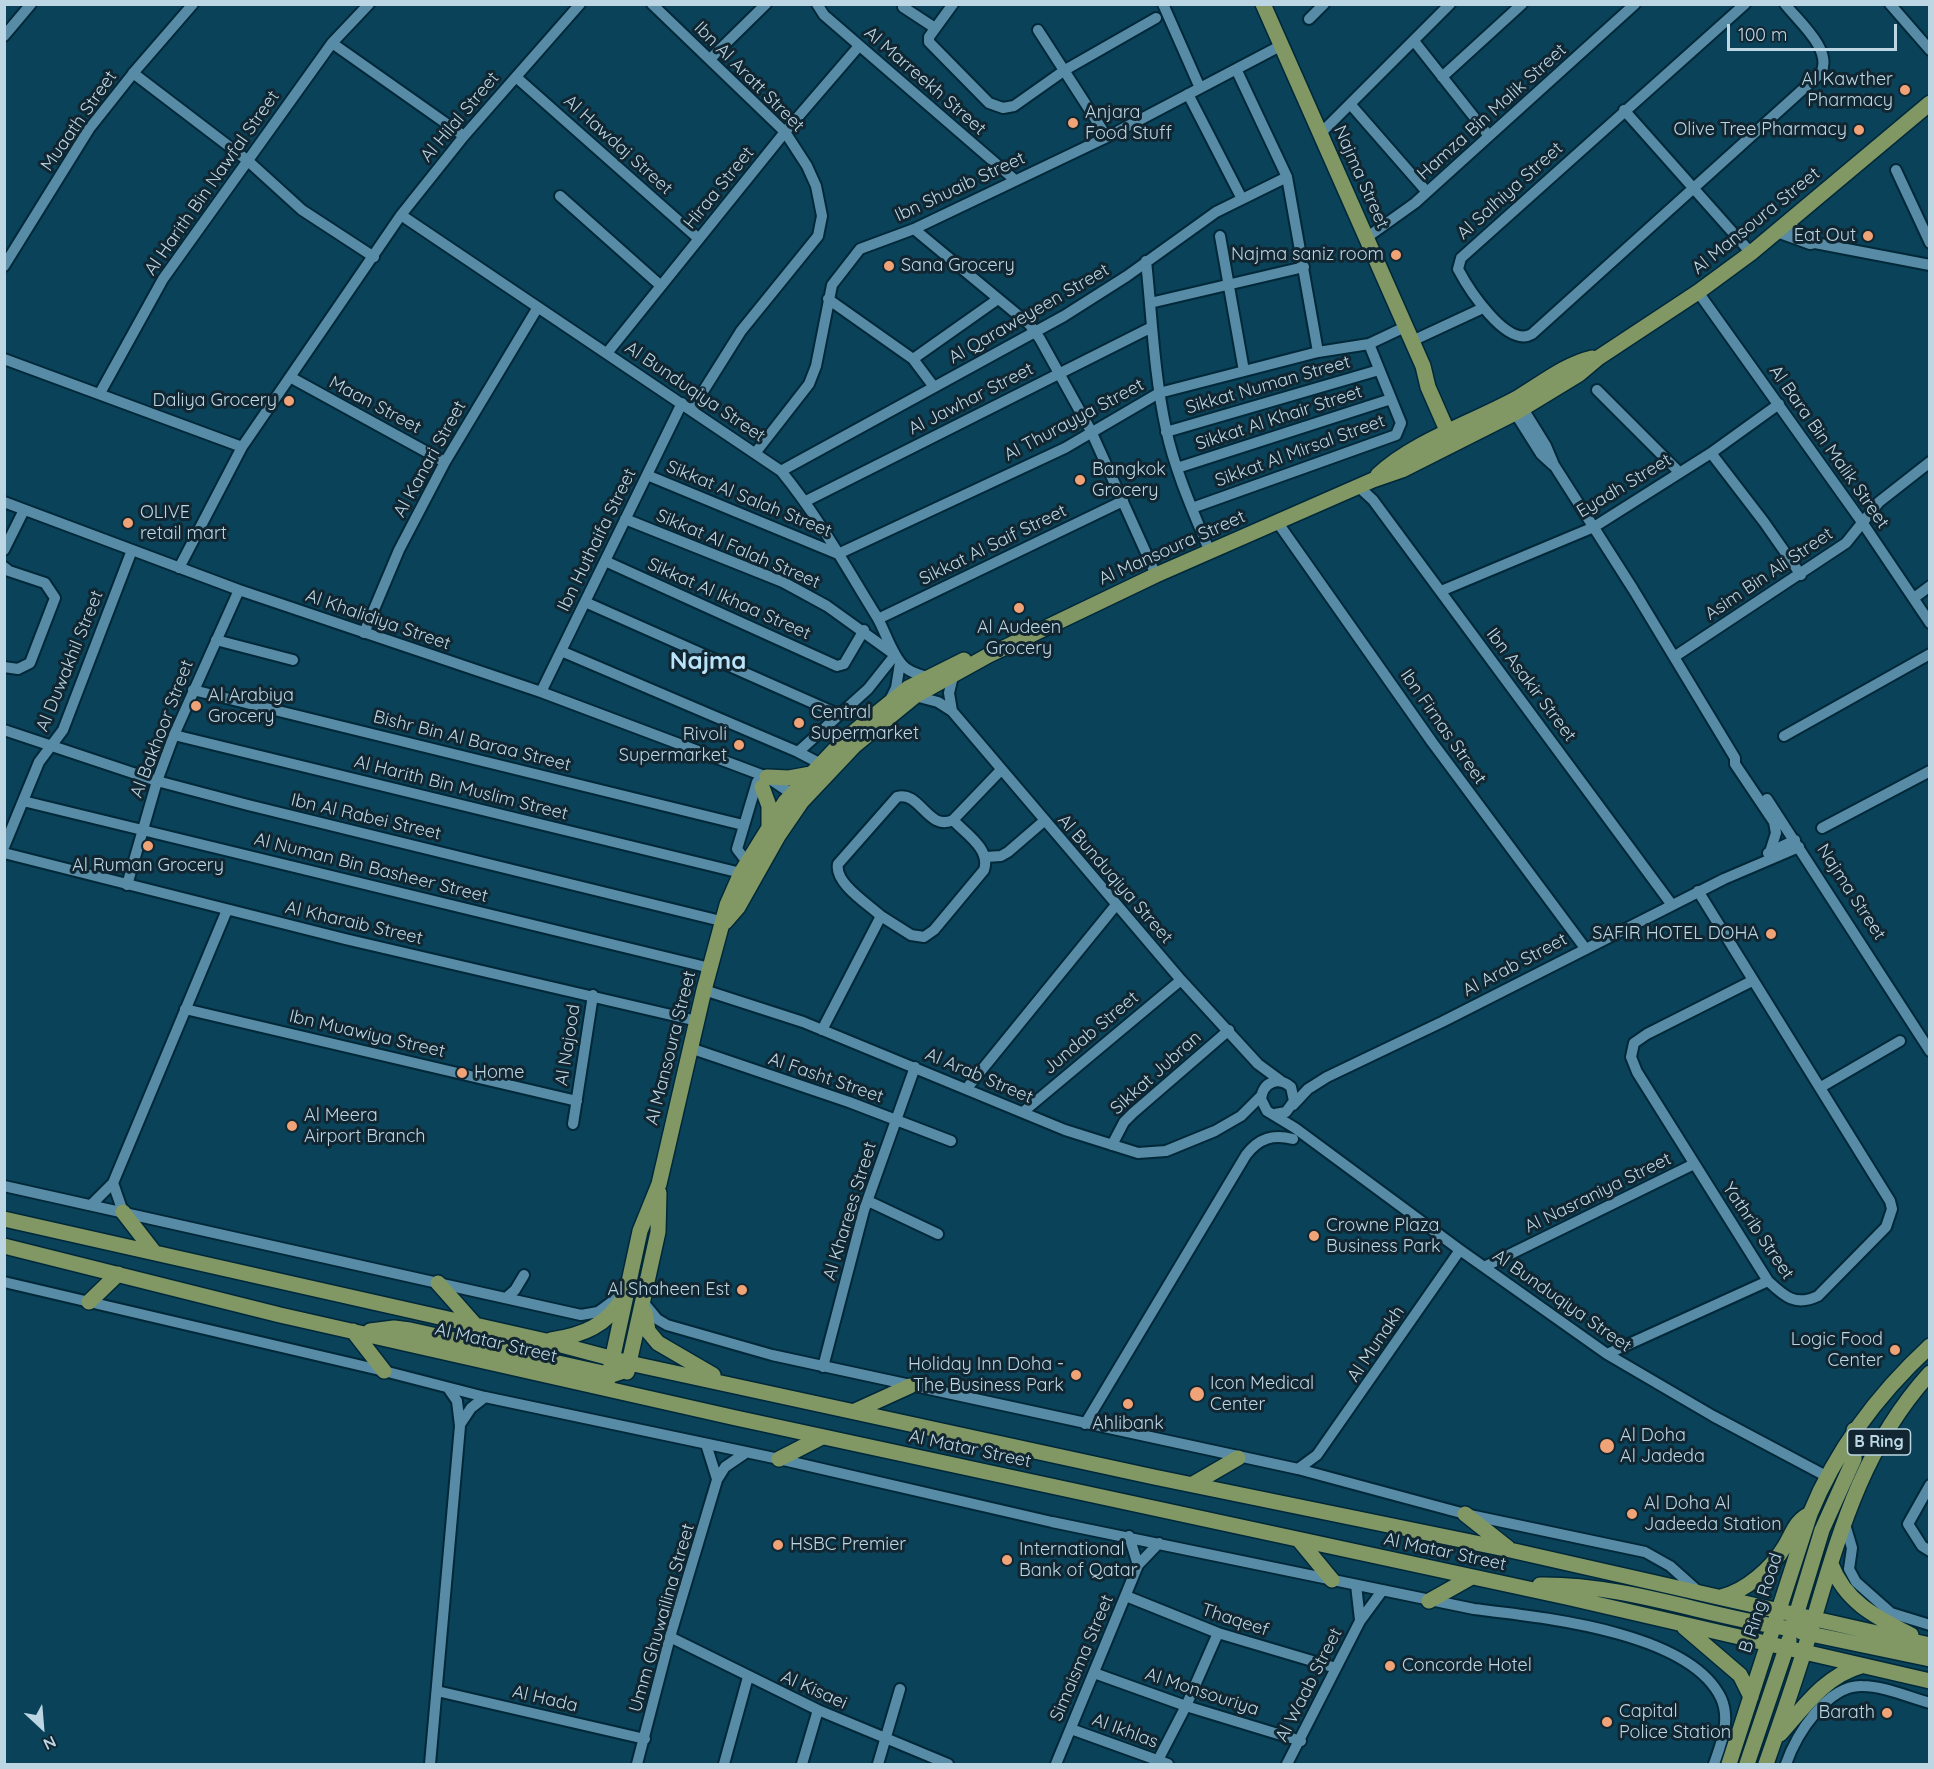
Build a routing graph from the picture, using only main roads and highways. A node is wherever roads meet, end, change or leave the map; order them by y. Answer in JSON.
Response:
{"nodes":[{"id":1,"x":1263,"y":4,"type":"edge"},
{"id":2,"x":1929,"y":104,"type":"edge"},
{"id":3,"x":1455,"y":436,"type":"junction"},
{"id":4,"x":989,"y":655,"type":"junction"},
{"id":5,"x":816,"y":769,"type":"junction"},
{"id":6,"x":794,"y":801,"type":"junction"},
{"id":7,"x":769,"y":826,"type":"junction"},
{"id":8,"x":724,"y":922,"type":"junction"},
{"id":9,"x":657,"y":1180,"type":"junction"},
{"id":10,"x":123,"y":1212,"type":"road end"},
{"id":11,"x":4,"y":1219,"type":"edge"},
{"id":12,"x":8,"y":1249,"type":"edge"},
{"id":13,"x":154,"y":1252,"type":"junction"},
{"id":14,"x":118,"y":1274,"type":"junction"},
{"id":15,"x":438,"y":1283,"type":"road end"},
{"id":16,"x":628,"y":1288,"type":"junction"},
{"id":17,"x":89,"y":1302,"type":"road end"},
{"id":18,"x":644,"y":1303,"type":"junction"},
{"id":19,"x":477,"y":1327,"type":"junction"},
{"id":20,"x":358,"y":1332,"type":"junction"},
{"id":21,"x":546,"y":1341,"type":"junction"},
{"id":22,"x":1929,"y":1346,"type":"edge"},
{"id":23,"x":613,"y":1358,"type":"junction"},
{"id":24,"x":629,"y":1363,"type":"junction"},
{"id":25,"x":384,"y":1371,"type":"road end"},
{"id":26,"x":1929,"y":1373,"type":"edge"},
{"id":27,"x":608,"y":1381,"type":"junction"},
{"id":28,"x":735,"y":1385,"type":"junction"},
{"id":29,"x":910,"y":1386,"type":"road end"},
{"id":30,"x":623,"y":1392,"type":"junction"},
{"id":31,"x":855,"y":1411,"type":"junction"},
{"id":32,"x":1854,"y":1430,"type":"junction"},
{"id":33,"x":822,"y":1437,"type":"junction"},
{"id":34,"x":1238,"y":1458,"type":"road end"},
{"id":35,"x":779,"y":1459,"type":"road end"},
{"id":36,"x":1192,"y":1484,"type":"junction"},
{"id":37,"x":1465,"y":1514,"type":"road end"},
{"id":38,"x":1810,"y":1514,"type":"junction"},
{"id":39,"x":1299,"y":1540,"type":"junction"},
{"id":40,"x":1510,"y":1550,"type":"junction"},
{"id":41,"x":1831,"y":1564,"type":"junction"},
{"id":42,"x":1470,"y":1578,"type":"junction"},
{"id":43,"x":1332,"y":1580,"type":"road end"},
{"id":44,"x":1513,"y":1586,"type":"junction"},
{"id":45,"x":1720,"y":1597,"type":"junction"},
{"id":46,"x":1429,"y":1600,"type":"road end"},
{"id":47,"x":1779,"y":1611,"type":"junction"},
{"id":48,"x":1680,"y":1624,"type":"junction"},
{"id":49,"x":1812,"y":1626,"type":"junction"},
{"id":50,"x":1789,"y":1627,"type":"junction"},
{"id":51,"x":1768,"y":1644,"type":"junction"},
{"id":52,"x":1929,"y":1645,"type":"edge"},
{"id":53,"x":1787,"y":1649,"type":"junction"},
{"id":54,"x":1804,"y":1652,"type":"junction"},
{"id":55,"x":1929,"y":1659,"type":"edge"},
{"id":56,"x":1861,"y":1666,"type":"junction"},
{"id":57,"x":1929,"y":1681,"type":"edge"},
{"id":58,"x":1752,"y":1697,"type":"junction"},
{"id":59,"x":1775,"y":1739,"type":"junction"},
{"id":60,"x":1729,"y":1764,"type":"edge"},
{"id":61,"x":1747,"y":1764,"type":"edge"},
{"id":62,"x":1766,"y":1764,"type":"edge"}],
"edges":[{"from":1,"to":3,"type":"main road","name":"Najma Street"},
{"from":2,"to":3,"type":"main road","name":"Al Mansoura Street"},
{"from":3,"to":4,"type":"main road","name":"Al Mansoura Street"},
{"from":4,"to":5,"type":"main road","name":"Al Mansoura Street"},
{"from":4,"to":6,"type":"main road","name":"Al Mansoura Street"},
{"from":5,"to":6,"type":"main road","name":"Al Mansoura Street"},
{"from":5,"to":7,"type":"main road"},
{"from":6,"to":7,"type":"main road","name":"Al Mansoura Street"},
{"from":6,"to":8,"type":"main road","name":"Al Mansoura Street"},
{"from":7,"to":8,"type":"main road","name":"Al Mansoura Street"},
{"from":8,"to":9,"type":"main road","name":"Al Mansoura Street"},
{"from":9,"to":16,"type":"main road","name":"Al Mansoura Street"},
{"from":9,"to":18,"type":"main road","name":"Al Mansoura Street"},
{"from":10,"to":13,"type":"main road"},
{"from":11,"to":13,"type":"main road","name":"Al Matar Street"},
{"from":12,"to":14,"type":"main road","name":"Al Matar Street"},
{"from":13,"to":19,"type":"main road","name":"Al Matar Street"},
{"from":14,"to":17,"type":"main road"},
{"from":14,"to":20,"type":"main road","name":"Al Matar Street"},
{"from":15,"to":19,"type":"main road"},
{"from":16,"to":21,"type":"main road"},
{"from":16,"to":23,"type":"main road","name":"Al Mansoura Street"},
{"from":18,"to":24,"type":"main road","name":"Al Mansoura Street"},
{"from":18,"to":28,"type":"main road"},
{"from":19,"to":21,"type":"main road","name":"Al Matar Street"},
{"from":20,"to":25,"type":"main road"},
{"from":20,"to":27,"type":"main road","name":"Al Matar Street"},
{"from":21,"to":23,"type":"main road","name":"Al Matar Street"},
{"from":22,"to":32,"type":"main road","name":"B Ring Road","number":"B Ring"},
{"from":23,"to":24,"type":"main road","name":"Al Matar Street"},
{"from":23,"to":27,"type":"main road","name":"Al Mansoura Street"},
{"from":24,"to":27,"type":"main road"},
{"from":24,"to":28,"type":"main road","name":"Al Matar Street"},
{"from":24,"to":30,"type":"main road","name":"Al Mansoura Street"},
{"from":26,"to":41,"type":"main road","number":"B Ring"},
{"from":27,"to":30,"type":"main road","name":"Al Matar Street"},
{"from":28,"to":31,"type":"main road","name":"Al Matar Street"},
{"from":29,"to":31,"type":"main road"},
{"from":30,"to":33,"type":"main road","name":"Al Matar Street"},
{"from":31,"to":36,"type":"main road","name":"Al Matar Street"},
{"from":32,"to":38,"type":"main road","name":"B Ring Road","number":"B Ring"},
{"from":32,"to":50,"type":"main road"},
{"from":33,"to":35,"type":"main road"},
{"from":33,"to":39,"type":"main road","name":"Al Matar Street"},
{"from":34,"to":36,"type":"main road"},
{"from":36,"to":40,"type":"main road","name":"Al Matar Street"},
{"from":37,"to":40,"type":"main road"},
{"from":38,"to":45,"type":"main road"},
{"from":38,"to":47,"type":"main road","name":"B Ring Road","number":"B Ring"},
{"from":39,"to":42,"type":"main road","name":"Al Matar Street"},
{"from":39,"to":43,"type":"main road"},
{"from":40,"to":45,"type":"main road","name":"Al Matar Street"},
{"from":41,"to":49,"type":"main road","number":"B Ring"},
{"from":41,"to":52,"type":"main road"},
{"from":42,"to":44,"type":"main road","name":"Al Matar Street"},
{"from":42,"to":46,"type":"main road"},
{"from":44,"to":48,"type":"main road","name":"Al Matar Street"},
{"from":44,"to":50,"type":"main road"},
{"from":45,"to":47,"type":"main road","name":"Al Matar Street"},
{"from":47,"to":50,"type":"main road","name":"Al Matar Street"},
{"from":48,"to":51,"type":"main road","name":"Al Matar Street"},
{"from":48,"to":58,"type":"main road"},
{"from":49,"to":50,"type":"main road","name":"Al Matar Street"},
{"from":49,"to":52,"type":"main road","name":"Al Matar Street"},
{"from":49,"to":54,"type":"main road","number":"B Ring"},
{"from":49,"to":55,"type":"main road"},
{"from":50,"to":51,"type":"main road","name":"B Ring Road"},
{"from":50,"to":53,"type":"main road"},
{"from":50,"to":54,"type":"main road"},
{"from":51,"to":53,"type":"main road","name":"Al Matar Street"},
{"from":51,"to":58,"type":"main road","name":"B Ring Road"},
{"from":53,"to":54,"type":"main road","name":"Al Matar Street"},
{"from":53,"to":61,"type":"main road"},
{"from":54,"to":56,"type":"main road","name":"Al Matar Street"},
{"from":54,"to":59,"type":"main road","number":"B Ring"},
{"from":56,"to":57,"type":"main road","name":"Al Matar Street"},
{"from":56,"to":59,"type":"main road"},
{"from":58,"to":60,"type":"main road","name":"B Ring Road"},
{"from":59,"to":62,"type":"main road","number":"B Ring"}]}
